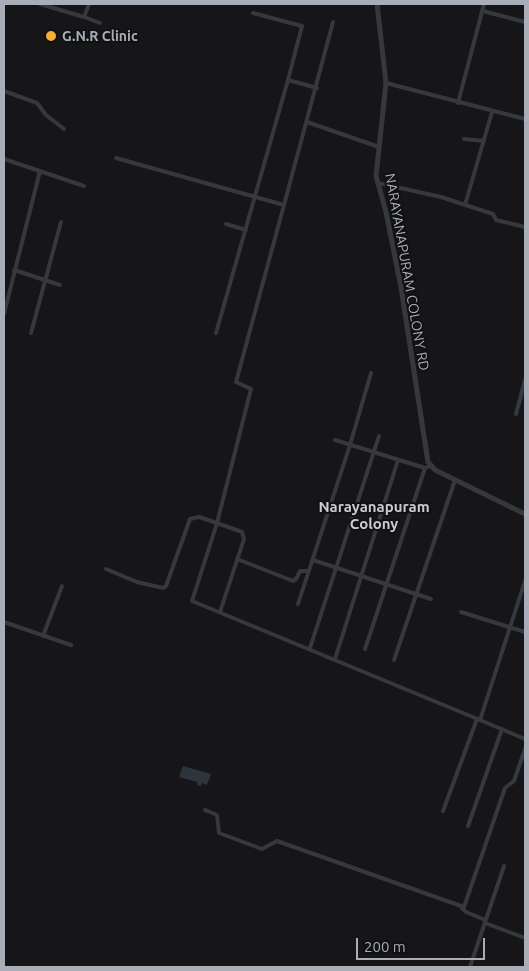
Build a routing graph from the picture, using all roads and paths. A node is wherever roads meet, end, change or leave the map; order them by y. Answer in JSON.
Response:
{"nodes":[{"id":1,"x":40,"y":4,"type":"edge"},
{"id":2,"x":89,"y":4,"type":"edge"},
{"id":3,"x":377,"y":4,"type":"edge"},
{"id":4,"x":484,"y":4,"type":"edge"},
{"id":5,"x":55,"y":6,"type":"edge"},
{"id":6,"x":483,"y":11,"type":"junction"},
{"id":7,"x":253,"y":13,"type":"dead end"},
{"id":8,"x":84,"y":17,"type":"junction"},
{"id":9,"x":333,"y":22,"type":"dead end"},
{"id":10,"x":525,"y":22,"type":"edge"},
{"id":11,"x":100,"y":23,"type":"dead end"},
{"id":12,"x":288,"y":80,"type":"junction"},
{"id":13,"x":386,"y":83,"type":"junction"},
{"id":14,"x":316,"y":88,"type":"junction"},
{"id":15,"x":4,"y":91,"type":"edge"},
{"id":16,"x":458,"y":103,"type":"junction"},
{"id":17,"x":492,"y":112,"type":"junction"},
{"id":18,"x":525,"y":119,"type":"edge"},
{"id":19,"x":307,"y":122,"type":"junction"},
{"id":20,"x":64,"y":129,"type":"dead end"},
{"id":21,"x":464,"y":139,"type":"dead end"},
{"id":22,"x":484,"y":141,"type":"junction"},
{"id":23,"x":379,"y":147,"type":"junction"},
{"id":24,"x":116,"y":158,"type":"dead end"},
{"id":25,"x":4,"y":159,"type":"edge"},
{"id":26,"x":40,"y":171,"type":"junction"},
{"id":27,"x":378,"y":183,"type":"junction"},
{"id":28,"x":84,"y":186,"type":"dead end"},
{"id":29,"x":255,"y":198,"type":"junction"},
{"id":30,"x":284,"y":205,"type":"junction"},
{"id":31,"x":465,"y":205,"type":"junction"},
{"id":32,"x":61,"y":222,"type":"dead end"},
{"id":33,"x":226,"y":224,"type":"dead end"},
{"id":34,"x":525,"y":227,"type":"edge"},
{"id":35,"x":246,"y":230,"type":"junction"},
{"id":36,"x":14,"y":270,"type":"junction"},
{"id":37,"x":45,"y":280,"type":"junction"},
{"id":38,"x":60,"y":285,"type":"dead end"},
{"id":39,"x":4,"y":314,"type":"edge"},
{"id":40,"x":31,"y":333,"type":"dead end"},
{"id":41,"x":216,"y":333,"type":"dead end"},
{"id":42,"x":371,"y":373,"type":"dead end"},
{"id":43,"x":525,"y":380,"type":"edge"},
{"id":44,"x":516,"y":414,"type":"dead end"},
{"id":45,"x":379,"y":436,"type":"dead end"},
{"id":46,"x":335,"y":440,"type":"dead end"},
{"id":47,"x":350,"y":445,"type":"junction"},
{"id":48,"x":374,"y":452,"type":"junction"},
{"id":49,"x":398,"y":460,"type":"junction"},
{"id":50,"x":427,"y":467,"type":"junction"},
{"id":51,"x":455,"y":480,"type":"junction"},
{"id":52,"x":525,"y":514,"type":"edge"},
{"id":53,"x":218,"y":523,"type":"junction"},
{"id":54,"x":237,"y":559,"type":"junction"},
{"id":55,"x":313,"y":560,"type":"junction"},
{"id":56,"x":337,"y":567,"type":"junction"},
{"id":57,"x":106,"y":569,"type":"dead end"},
{"id":58,"x":309,"y":571,"type":"junction"},
{"id":59,"x":362,"y":576,"type":"junction"},
{"id":60,"x":525,"y":582,"type":"edge"},
{"id":61,"x":386,"y":584,"type":"junction"},
{"id":62,"x":62,"y":586,"type":"dead end"},
{"id":63,"x":415,"y":594,"type":"junction"},
{"id":64,"x":431,"y":599,"type":"dead end"},
{"id":65,"x":298,"y":604,"type":"dead end"},
{"id":66,"x":220,"y":612,"type":"junction"},
{"id":67,"x":461,"y":612,"type":"dead end"},
{"id":68,"x":4,"y":622,"type":"edge"},
{"id":69,"x":508,"y":628,"type":"junction"},
{"id":70,"x":525,"y":632,"type":"edge"},
{"id":71,"x":43,"y":636,"type":"junction"},
{"id":72,"x":72,"y":646,"type":"dead end"},
{"id":73,"x":310,"y":648,"type":"junction"},
{"id":74,"x":366,"y":649,"type":"dead end"},
{"id":75,"x":335,"y":659,"type":"junction"},
{"id":76,"x":394,"y":660,"type":"dead end"},
{"id":77,"x":479,"y":720,"type":"junction"},
{"id":78,"x":502,"y":729,"type":"junction"},
{"id":79,"x":525,"y":739,"type":"edge"},
{"id":80,"x":525,"y":749,"type":"edge"},
{"id":81,"x":205,"y":810,"type":"dead end"},
{"id":82,"x":443,"y":811,"type":"dead end"},
{"id":83,"x":468,"y":826,"type":"dead end"},
{"id":84,"x":504,"y":866,"type":"dead end"},
{"id":85,"x":462,"y":908,"type":"junction"},
{"id":86,"x":485,"y":922,"type":"junction"},
{"id":87,"x":525,"y":938,"type":"edge"},
{"id":88,"x":470,"y":967,"type":"edge"}],
"edges":[{"from":1,"to":5,"type":"street"},
{"from":2,"to":8,"type":"street"},
{"from":3,"to":13,"type":"street","name":"NARAYANAPURAM COLONY RD"},
{"from":4,"to":6,"type":"street"},
{"from":5,"to":8,"type":"street"},
{"from":6,"to":10,"type":"street"},
{"from":6,"to":16,"type":"street"},
{"from":7,"to":12,"type":"street"},
{"from":8,"to":11,"type":"street"},
{"from":9,"to":14,"type":"street"},
{"from":12,"to":14,"type":"street"},
{"from":12,"to":29,"type":"street"},
{"from":13,"to":16,"type":"street"},
{"from":13,"to":23,"type":"street","name":"NARAYANAPURAM COLONY RD"},
{"from":14,"to":19,"type":"street"},
{"from":15,"to":20,"type":"street"},
{"from":16,"to":17,"type":"street"},
{"from":17,"to":18,"type":"street"},
{"from":17,"to":22,"type":"street"},
{"from":19,"to":23,"type":"street"},
{"from":19,"to":30,"type":"street"},
{"from":21,"to":22,"type":"street"},
{"from":22,"to":31,"type":"street"},
{"from":23,"to":27,"type":"street","name":"NARAYANAPURAM COLONY RD"},
{"from":24,"to":29,"type":"street"},
{"from":25,"to":26,"type":"street"},
{"from":26,"to":28,"type":"street"},
{"from":26,"to":36,"type":"street"},
{"from":27,"to":31,"type":"street"},
{"from":27,"to":50,"type":"street","name":"NARAYANAPURAM COLONY RD"},
{"from":29,"to":30,"type":"street"},
{"from":29,"to":35,"type":"street"},
{"from":30,"to":53,"type":"street"},
{"from":31,"to":34,"type":"street"},
{"from":32,"to":37,"type":"street"},
{"from":33,"to":35,"type":"street"},
{"from":35,"to":41,"type":"street"},
{"from":36,"to":37,"type":"street"},
{"from":36,"to":39,"type":"street"},
{"from":37,"to":38,"type":"street"},
{"from":37,"to":40,"type":"street"},
{"from":42,"to":47,"type":"street"},
{"from":43,"to":44,"type":"street"},
{"from":45,"to":48,"type":"street"},
{"from":46,"to":47,"type":"street"},
{"from":47,"to":48,"type":"street"},
{"from":47,"to":55,"type":"street"},
{"from":48,"to":49,"type":"street"},
{"from":48,"to":56,"type":"street"},
{"from":49,"to":50,"type":"street"},
{"from":49,"to":59,"type":"street"},
{"from":50,"to":51,"type":"street"},
{"from":50,"to":61,"type":"street"},
{"from":51,"to":52,"type":"street"},
{"from":51,"to":63,"type":"street"},
{"from":53,"to":54,"type":"street"},
{"from":53,"to":57,"type":"street"},
{"from":53,"to":66,"type":"street"},
{"from":54,"to":58,"type":"street"},
{"from":54,"to":66,"type":"street"},
{"from":55,"to":56,"type":"street"},
{"from":55,"to":58,"type":"street"},
{"from":56,"to":59,"type":"street"},
{"from":56,"to":73,"type":"street"},
{"from":58,"to":65,"type":"street"},
{"from":59,"to":61,"type":"street"},
{"from":59,"to":75,"type":"street"},
{"from":60,"to":69,"type":"street"},
{"from":61,"to":63,"type":"street"},
{"from":61,"to":74,"type":"street"},
{"from":62,"to":71,"type":"street"},
{"from":63,"to":64,"type":"street"},
{"from":63,"to":76,"type":"street"},
{"from":66,"to":73,"type":"street"},
{"from":67,"to":69,"type":"street"},
{"from":68,"to":71,"type":"street"},
{"from":69,"to":70,"type":"street"},
{"from":69,"to":77,"type":"street"},
{"from":71,"to":72,"type":"street"},
{"from":73,"to":75,"type":"street"},
{"from":75,"to":77,"type":"street"},
{"from":77,"to":78,"type":"street"},
{"from":77,"to":82,"type":"street"},
{"from":78,"to":79,"type":"street"},
{"from":78,"to":83,"type":"street"},
{"from":80,"to":85,"type":"street"},
{"from":81,"to":85,"type":"street"},
{"from":84,"to":86,"type":"street"},
{"from":85,"to":86,"type":"street"},
{"from":86,"to":87,"type":"street"},
{"from":86,"to":88,"type":"street"}]}
